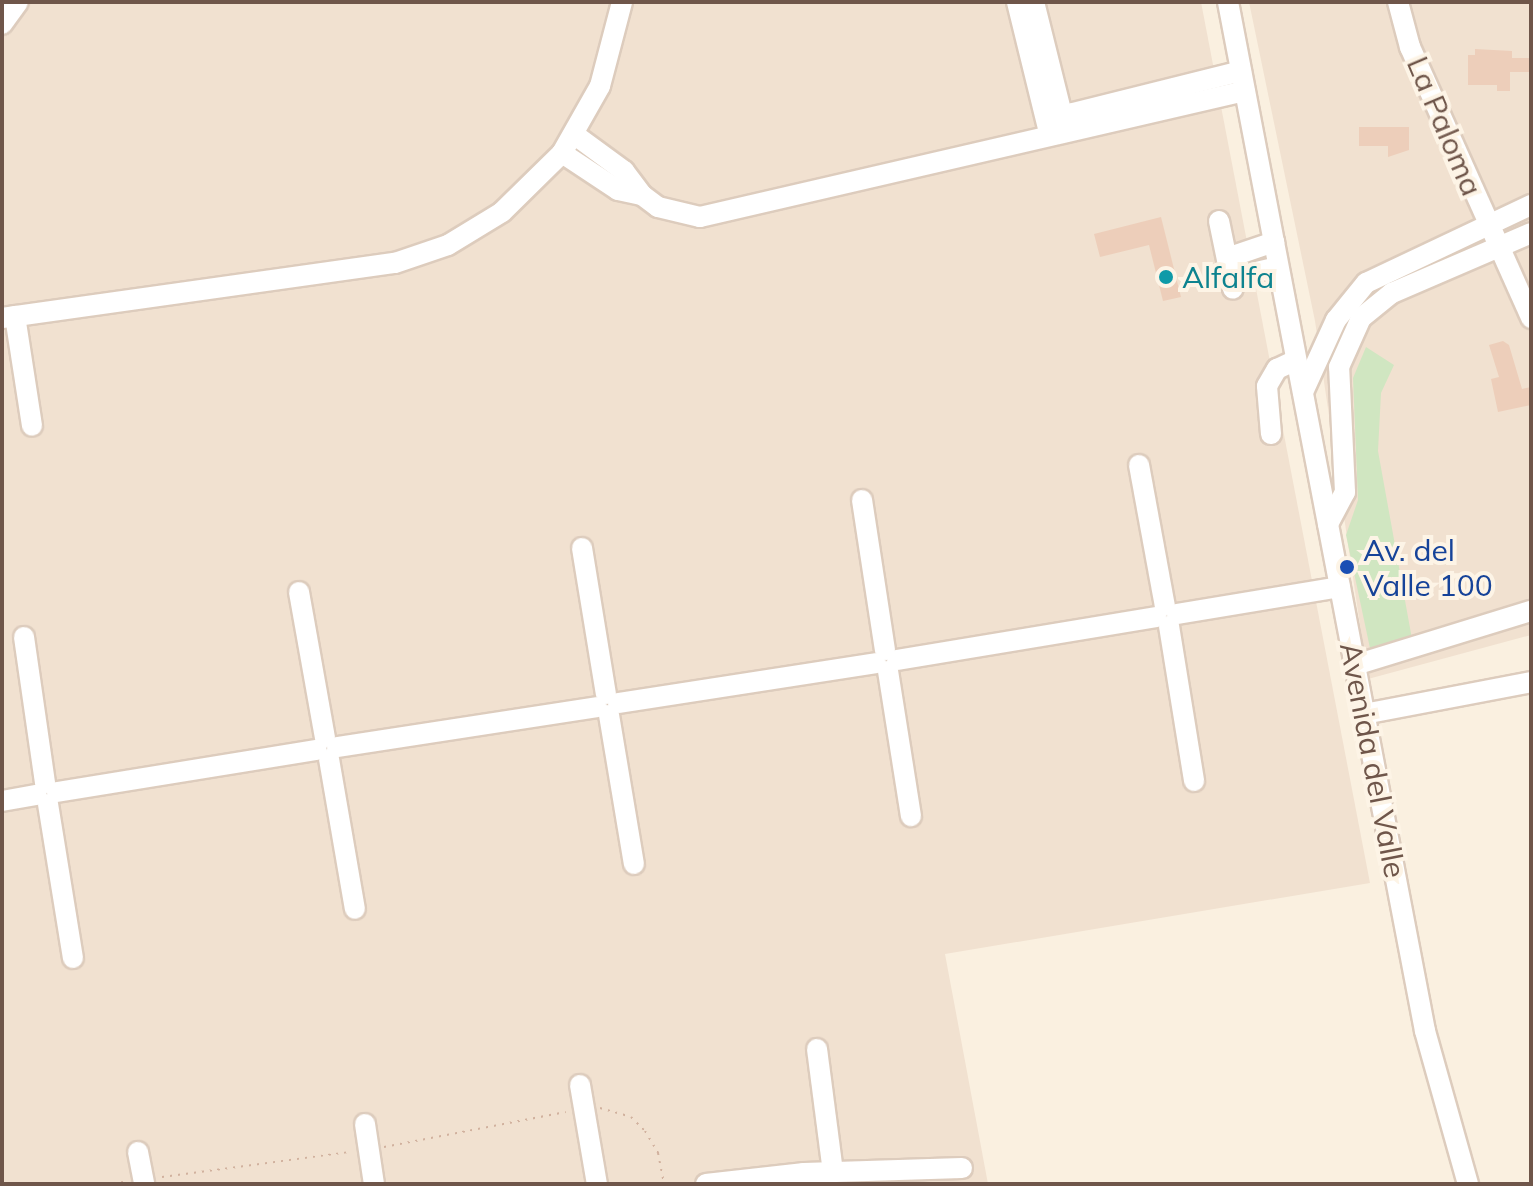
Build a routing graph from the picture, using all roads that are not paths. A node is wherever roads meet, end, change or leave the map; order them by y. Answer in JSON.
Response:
{"nodes":[{"id":1,"x":18,"y":2,"type":"edge"},
{"id":2,"x":622,"y":2,"type":"edge"},
{"id":3,"x":1017,"y":2,"type":"edge"},
{"id":4,"x":1034,"y":2,"type":"edge"},
{"id":5,"x":1228,"y":2,"type":"edge"},
{"id":6,"x":1398,"y":2,"type":"edge"},
{"id":7,"x":2,"y":24,"type":"edge"},
{"id":8,"x":1243,"y":81,"type":"junction"},
{"id":9,"x":1060,"y":127,"type":"junction"},
{"id":10,"x":575,"y":135,"type":"junction"},
{"id":11,"x":562,"y":153,"type":"junction"},
{"id":12,"x":642,"y":195,"type":"junction"},
{"id":13,"x":1531,"y":205,"type":"edge"},
{"id":14,"x":1219,"y":221,"type":"dead end"},
{"id":15,"x":1488,"y":224,"type":"junction"},
{"id":16,"x":1531,"y":233,"type":"edge"},
{"id":17,"x":1274,"y":242,"type":"junction"},
{"id":18,"x":1498,"y":247,"type":"junction"},
{"id":19,"x":1278,"y":267,"type":"junction"},
{"id":20,"x":1230,"y":275,"type":"junction"},
{"id":21,"x":9,"y":317,"type":"edge"},
{"id":22,"x":1531,"y":318,"type":"edge"},
{"id":23,"x":1296,"y":360,"type":"junction"},
{"id":24,"x":1303,"y":392,"type":"junction"},
{"id":25,"x":32,"y":426,"type":"dead end"},
{"id":26,"x":1271,"y":434,"type":"dead end"},
{"id":27,"x":1139,"y":465,"type":"dead end"},
{"id":28,"x":862,"y":500,"type":"dead end"},
{"id":29,"x":1328,"y":524,"type":"junction"},
{"id":30,"x":582,"y":548,"type":"dead end"},
{"id":31,"x":1340,"y":587,"type":"junction"},
{"id":32,"x":299,"y":592,"type":"dead end"},
{"id":33,"x":1531,"y":611,"type":"edge"},
{"id":34,"x":1167,"y":616,"type":"junction"},
{"id":35,"x":24,"y":637,"type":"dead end"},
{"id":36,"x":887,"y":661,"type":"junction"},
{"id":37,"x":1355,"y":665,"type":"junction"},
{"id":38,"x":1531,"y":682,"type":"edge"},
{"id":39,"x":608,"y":705,"type":"junction"},
{"id":40,"x":1364,"y":714,"type":"junction"},
{"id":41,"x":327,"y":749,"type":"junction"},
{"id":42,"x":1194,"y":781,"type":"dead end"},
{"id":43,"x":47,"y":793,"type":"junction"},
{"id":44,"x":2,"y":801,"type":"edge"},
{"id":45,"x":911,"y":816,"type":"dead end"},
{"id":46,"x":634,"y":864,"type":"dead end"},
{"id":47,"x":355,"y":909,"type":"dead end"},
{"id":48,"x":73,"y":958,"type":"dead end"},
{"id":49,"x":817,"y":1049,"type":"dead end"},
{"id":50,"x":580,"y":1085,"type":"dead end"},
{"id":51,"x":365,"y":1124,"type":"dead end"},
{"id":52,"x":138,"y":1152,"type":"dead end"},
{"id":53,"x":962,"y":1168,"type":"dead end"},
{"id":54,"x":833,"y":1172,"type":"junction"},
{"id":55,"x":144,"y":1182,"type":"edge"},
{"id":56,"x":1468,"y":1182,"type":"edge"},
{"id":57,"x":374,"y":1184,"type":"edge"},
{"id":58,"x":597,"y":1184,"type":"edge"},
{"id":59,"x":706,"y":1184,"type":"edge"}],
"edges":[{"from":1,"to":7,"type":"street"},
{"from":2,"to":10,"type":"street"},
{"from":3,"to":9,"type":"street"},
{"from":4,"to":9,"type":"street"},
{"from":5,"to":8,"type":"street","name":"Avenida del Valle"},
{"from":6,"to":15,"type":"street","name":"La Paloma"},
{"from":8,"to":9,"type":"street"},
{"from":8,"to":17,"type":"street","name":"Avenida del Valle"},
{"from":9,"to":12,"type":"street"},
{"from":10,"to":11,"type":"street"},
{"from":10,"to":12,"type":"street"},
{"from":11,"to":12,"type":"street"},
{"from":11,"to":21,"type":"street"},
{"from":13,"to":15,"type":"street"},
{"from":14,"to":20,"type":"street"},
{"from":15,"to":18,"type":"street","name":"La Paloma"},
{"from":15,"to":24,"type":"street"},
{"from":16,"to":18,"type":"street"},
{"from":17,"to":19,"type":"street","name":"Avenida del Valle"},
{"from":17,"to":20,"type":"street"},
{"from":18,"to":22,"type":"street","name":"La Paloma"},
{"from":18,"to":29,"type":"street"},
{"from":19,"to":20,"type":"street"},
{"from":19,"to":23,"type":"street","name":"Avenida del Valle"},
{"from":21,"to":25,"type":"street"},
{"from":23,"to":24,"type":"street","name":"Avenida del Valle"},
{"from":23,"to":26,"type":"street"},
{"from":24,"to":29,"type":"street","name":"Avenida del Valle"},
{"from":27,"to":34,"type":"street"},
{"from":28,"to":36,"type":"street"},
{"from":29,"to":31,"type":"street","name":"Avenida del Valle"},
{"from":30,"to":39,"type":"street"},
{"from":31,"to":34,"type":"street"},
{"from":31,"to":37,"type":"street","name":"Avenida del Valle"},
{"from":32,"to":41,"type":"street"},
{"from":33,"to":37,"type":"street"},
{"from":34,"to":36,"type":"street"},
{"from":34,"to":42,"type":"street"},
{"from":35,"to":43,"type":"street"},
{"from":36,"to":39,"type":"street"},
{"from":36,"to":45,"type":"street"},
{"from":37,"to":40,"type":"street","name":"Avenida del Valle"},
{"from":38,"to":40,"type":"street"},
{"from":39,"to":41,"type":"street"},
{"from":39,"to":46,"type":"street"},
{"from":40,"to":56,"type":"street","name":"Avenida del Valle"},
{"from":41,"to":43,"type":"street"},
{"from":41,"to":47,"type":"street"},
{"from":43,"to":44,"type":"street"},
{"from":43,"to":48,"type":"street"},
{"from":49,"to":54,"type":"street"},
{"from":50,"to":58,"type":"street"},
{"from":51,"to":57,"type":"street"},
{"from":52,"to":55,"type":"street"},
{"from":53,"to":54,"type":"street"},
{"from":54,"to":59,"type":"street"}]}
